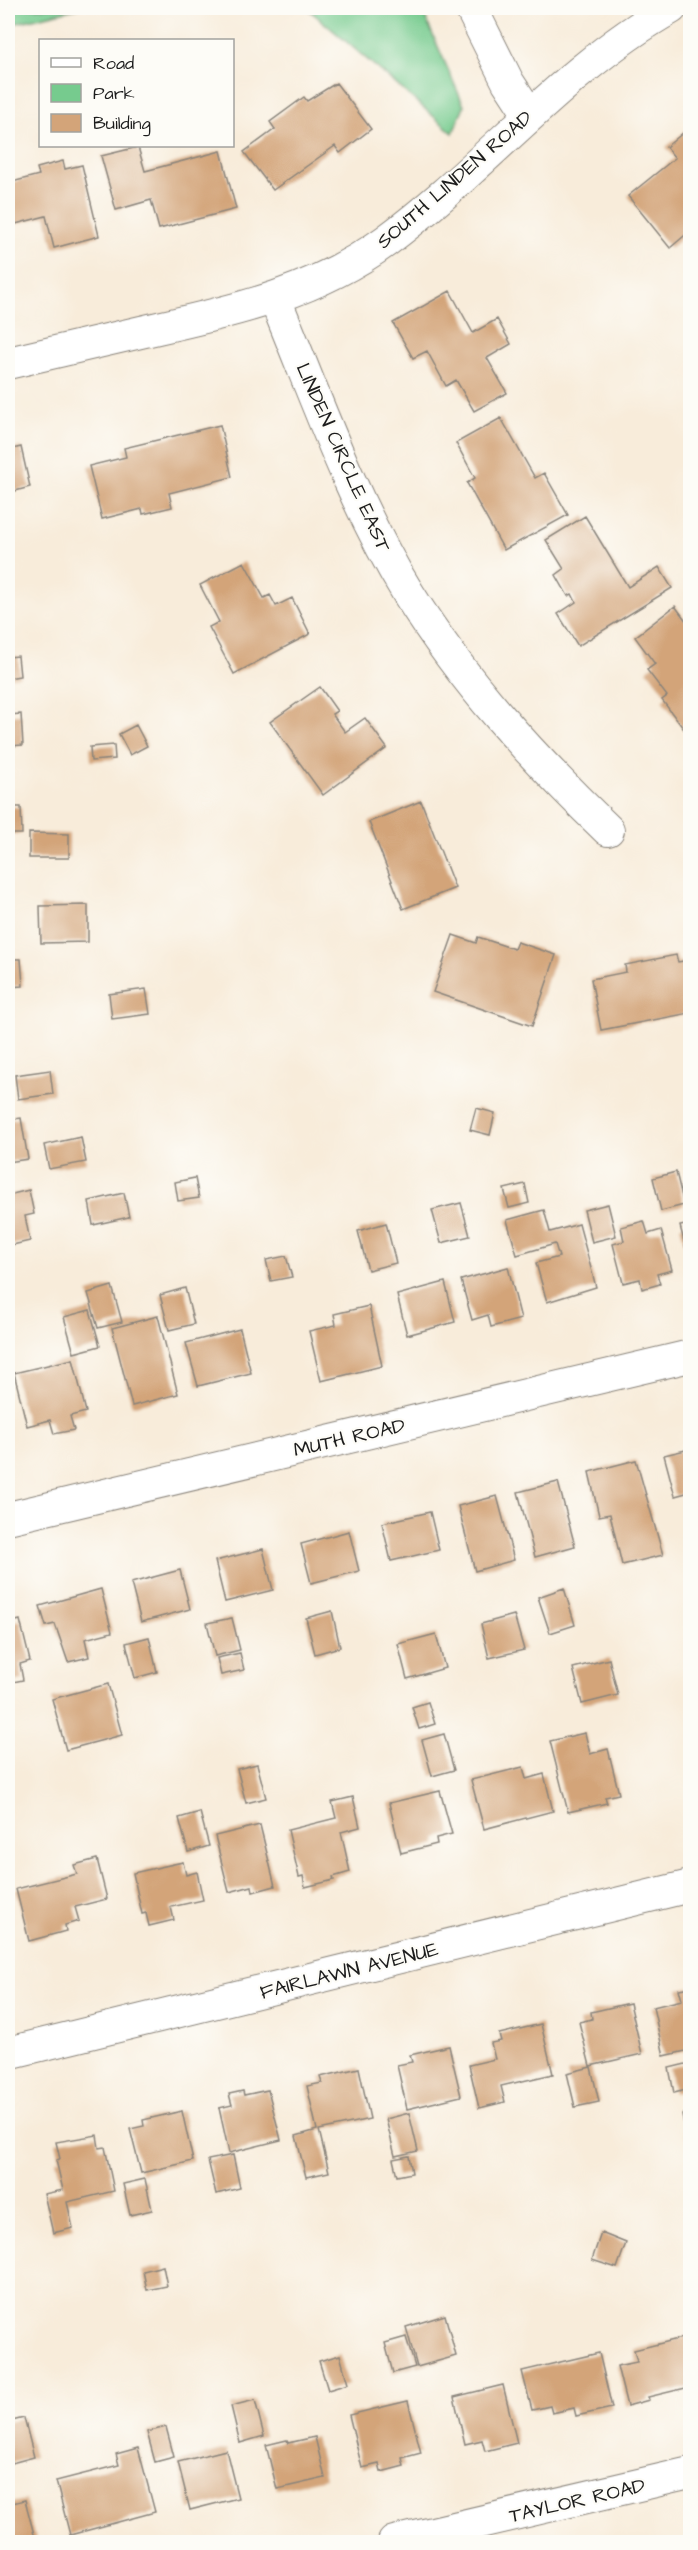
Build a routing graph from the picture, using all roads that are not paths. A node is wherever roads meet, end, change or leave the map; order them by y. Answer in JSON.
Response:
{"nodes":[{"id":1,"x":471,"y":8,"type":"edge"},
{"id":2,"x":671,"y":8,"type":"edge"},
{"id":3,"x":529,"y":114,"type":"junction"},
{"id":4,"x":275,"y":299,"type":"junction"},
{"id":5,"x":8,"y":363,"type":"edge"},
{"id":6,"x":608,"y":830,"type":"dead end"},
{"id":7,"x":690,"y":1356,"type":"edge"},
{"id":8,"x":8,"y":1518,"type":"edge"},
{"id":9,"x":690,"y":1886,"type":"edge"},
{"id":10,"x":8,"y":2053,"type":"edge"},
{"id":11,"x":690,"y":2473,"type":"edge"},
{"id":12,"x":394,"y":2542,"type":"edge"}],
"edges":[{"from":1,"to":3,"type":"street"},
{"from":2,"to":3,"type":"street","name":"SOUTH LINDEN ROAD"},
{"from":3,"to":4,"type":"street","name":"SOUTH LINDEN ROAD"},
{"from":4,"to":5,"type":"street","name":"SOUTH LINDEN ROAD"},
{"from":4,"to":6,"type":"street","name":"LINDEN CIRCLE EAST"},
{"from":7,"to":8,"type":"street","name":"MUTH ROAD"},
{"from":9,"to":10,"type":"street","name":"FAIRLAWN AVENUE"},
{"from":11,"to":12,"type":"street","name":"TAYLOR ROAD"}]}
